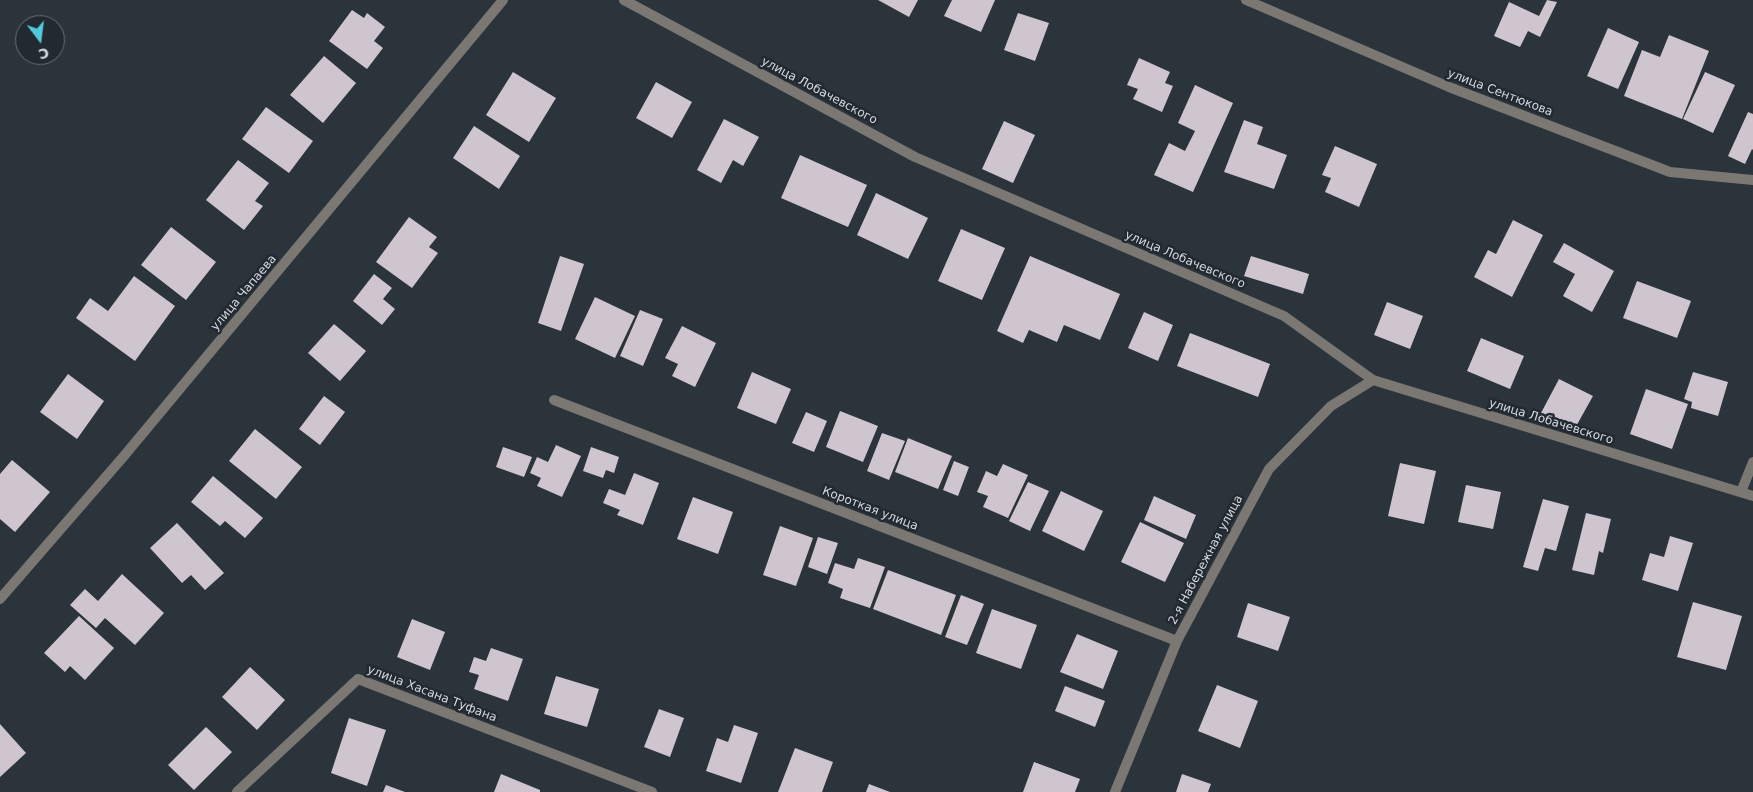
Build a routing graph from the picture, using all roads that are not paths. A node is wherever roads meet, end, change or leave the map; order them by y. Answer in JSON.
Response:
{"nodes":[{"id":1,"x":503,"y":0,"type":"edge"},
{"id":2,"x":624,"y":0,"type":"edge"},
{"id":3,"x":1246,"y":0,"type":"edge"},
{"id":4,"x":1753,"y":180,"type":"edge"},
{"id":5,"x":1373,"y":380,"type":"junction"},
{"id":6,"x":554,"y":400,"type":"dead end"},
{"id":7,"x":1753,"y":462,"type":"edge"},
{"id":8,"x":1741,"y":492,"type":"junction"},
{"id":9,"x":1753,"y":496,"type":"edge"},
{"id":10,"x":0,"y":599,"type":"edge"},
{"id":11,"x":1177,"y":641,"type":"junction"},
{"id":12,"x":237,"y":792,"type":"edge"},
{"id":13,"x":652,"y":792,"type":"edge"},
{"id":14,"x":1115,"y":792,"type":"edge"}],
"edges":[{"from":1,"to":10,"type":"street","name":"улица Чапаева"},
{"from":2,"to":5,"type":"street","name":"улица Лобачевского"},
{"from":3,"to":4,"type":"street","name":"улица Сентюкова"},
{"from":5,"to":8,"type":"street","name":"улица Лобачевского"},
{"from":5,"to":11,"type":"street","name":"2-я Набережная улица"},
{"from":6,"to":11,"type":"street","name":"Короткая улица"},
{"from":7,"to":8,"type":"street"},
{"from":8,"to":9,"type":"street","name":"улица Лобачевского"},
{"from":11,"to":14,"type":"street","name":"2-я Набережная улица"},
{"from":12,"to":13,"type":"street","name":"улица Хасана Туфана"}]}
